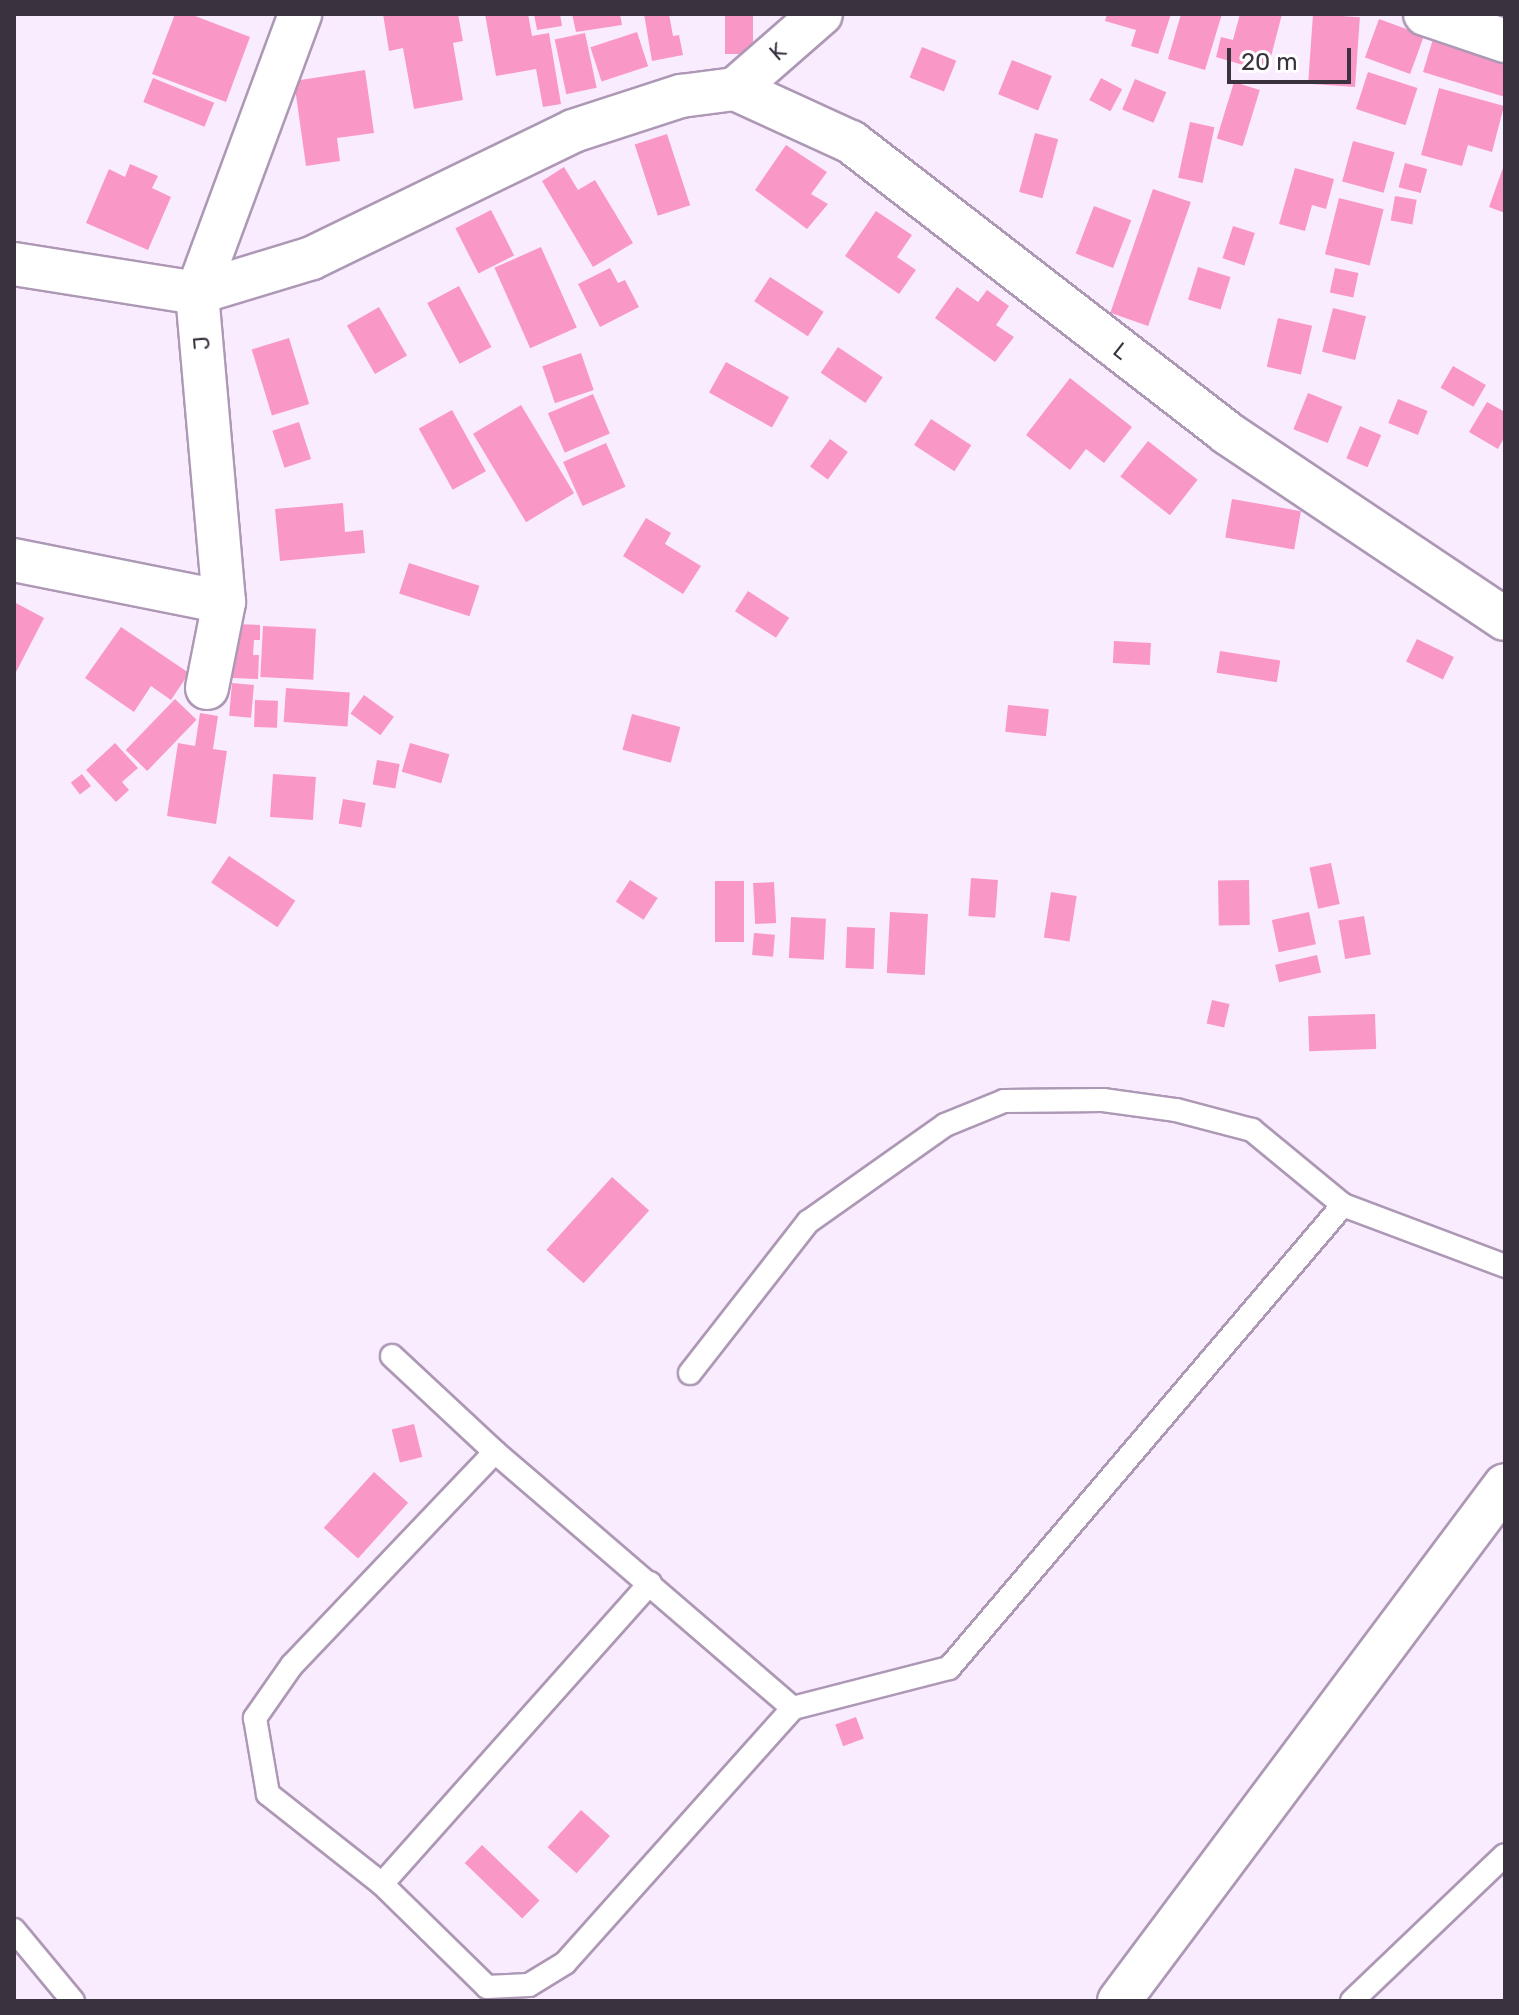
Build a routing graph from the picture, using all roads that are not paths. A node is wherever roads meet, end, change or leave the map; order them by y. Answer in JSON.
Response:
{"nodes":[{"id":1,"x":300,"y":14,"type":"edge"},
{"id":2,"x":821,"y":14,"type":"edge"},
{"id":3,"x":1425,"y":14,"type":"edge"},
{"id":4,"x":1505,"y":41,"type":"edge"},
{"id":5,"x":735,"y":89,"type":"junction"},
{"id":6,"x":14,"y":264,"type":"edge"},
{"id":7,"x":197,"y":293,"type":"junction"},
{"id":8,"x":14,"y":560,"type":"edge"},
{"id":9,"x":224,"y":602,"type":"junction"},
{"id":10,"x":1505,"y":619,"type":"edge"},
{"id":11,"x":207,"y":688,"type":"dead end"},
{"id":12,"x":1343,"y":1205,"type":"junction"},
{"id":13,"x":1505,"y":1266,"type":"edge"},
{"id":14,"x":392,"y":1356,"type":"dead end"},
{"id":15,"x":690,"y":1373,"type":"dead end"},
{"id":16,"x":495,"y":1452,"type":"junction"},
{"id":17,"x":1505,"y":1485,"type":"edge"},
{"id":18,"x":650,"y":1583,"type":"junction"},
{"id":19,"x":793,"y":1708,"type":"junction"},
{"id":20,"x":1505,"y":1855,"type":"edge"},
{"id":21,"x":382,"y":1884,"type":"junction"},
{"id":22,"x":14,"y":1930,"type":"edge"},
{"id":23,"x":73,"y":2001,"type":"edge"},
{"id":24,"x":1119,"y":2001,"type":"edge"},
{"id":25,"x":1352,"y":2001,"type":"edge"}],
"edges":[{"from":1,"to":7,"type":"street","name":"J"},
{"from":2,"to":5,"type":"street","name":"K"},
{"from":3,"to":4,"type":"street"},
{"from":5,"to":7,"type":"street"},
{"from":5,"to":10,"type":"street","name":"L"},
{"from":6,"to":7,"type":"street"},
{"from":7,"to":9,"type":"street","name":"J"},
{"from":8,"to":9,"type":"street"},
{"from":9,"to":11,"type":"street","name":"J"},
{"from":12,"to":13,"type":"lane"},
{"from":12,"to":15,"type":"lane"},
{"from":12,"to":19,"type":"lane"},
{"from":14,"to":16,"type":"lane"},
{"from":16,"to":18,"type":"lane"},
{"from":16,"to":21,"type":"lane"},
{"from":17,"to":24,"type":"street"},
{"from":18,"to":19,"type":"lane"},
{"from":18,"to":21,"type":"lane"},
{"from":19,"to":21,"type":"lane"},
{"from":20,"to":25,"type":"lane"},
{"from":22,"to":23,"type":"lane"}]}
